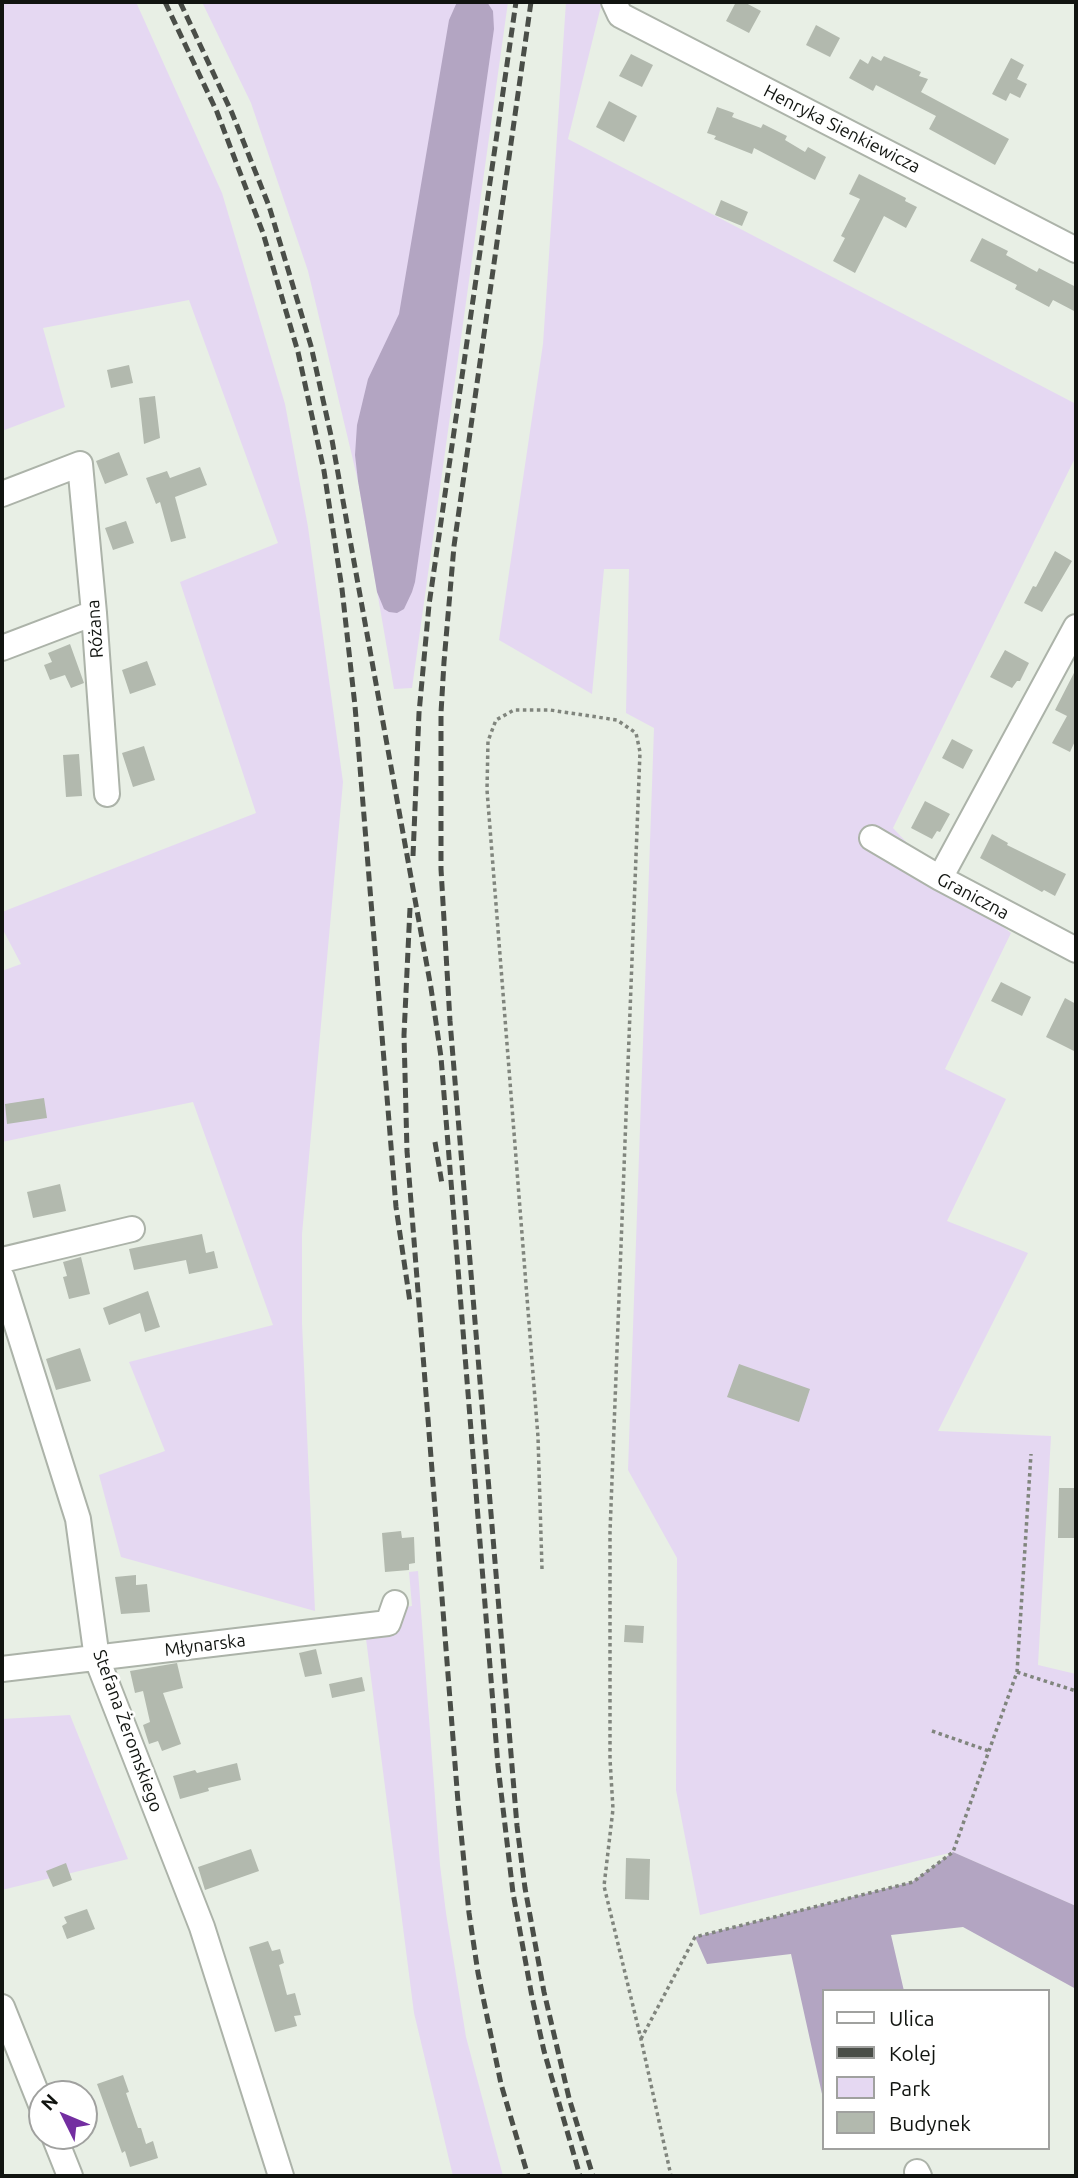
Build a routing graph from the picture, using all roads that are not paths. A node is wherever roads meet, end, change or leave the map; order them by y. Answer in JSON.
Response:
{"nodes":[{"id":1,"x":614,"y":2,"type":"edge"},
{"id":2,"x":1076,"y":250,"type":"edge"},
{"id":3,"x":2,"y":494,"type":"edge"},
{"id":4,"x":94,"y":613,"type":"junction"},
{"id":5,"x":1076,"y":627,"type":"edge"},
{"id":6,"x":2,"y":648,"type":"edge"},
{"id":7,"x":107,"y":794,"type":"dead end"},
{"id":8,"x":872,"y":838,"type":"dead end"},
{"id":9,"x":940,"y":878,"type":"junction"},
{"id":10,"x":1076,"y":950,"type":"edge"},
{"id":11,"x":132,"y":1229,"type":"dead end"},
{"id":12,"x":2,"y":1260,"type":"edge"},
{"id":13,"x":2,"y":1278,"type":"edge"},
{"id":14,"x":395,"y":1603,"type":"dead end"},
{"id":15,"x":97,"y":1659,"type":"junction"},
{"id":16,"x":2,"y":1669,"type":"edge"},
{"id":17,"x":2,"y":2007,"type":"edge"},
{"id":18,"x":31,"y":2080,"type":"edge"},
{"id":19,"x":60,"y":2150,"type":"edge"},
{"id":20,"x":70,"y":2176,"type":"edge"},
{"id":21,"x":281,"y":2176,"type":"edge"}],
"edges":[{"from":1,"to":2,"type":"street","name":"Henryka Sienkiewicza"},
{"from":3,"to":4,"type":"street","name":"Różana"},
{"from":4,"to":6,"type":"street"},
{"from":4,"to":7,"type":"street","name":"Różana"},
{"from":5,"to":9,"type":"street"},
{"from":8,"to":9,"type":"street","name":"Graniczna"},
{"from":9,"to":10,"type":"street","name":"Graniczna"},
{"from":11,"to":12,"type":"street"},
{"from":13,"to":15,"type":"street","name":"Stefana Żeromskiego"},
{"from":14,"to":15,"type":"street","name":"Młynarska"},
{"from":15,"to":16,"type":"street","name":"Młynarska"},
{"from":15,"to":21,"type":"street","name":"Stefana Żeromskiego"},
{"from":17,"to":18,"type":"street"},
{"from":19,"to":20,"type":"street"}]}
